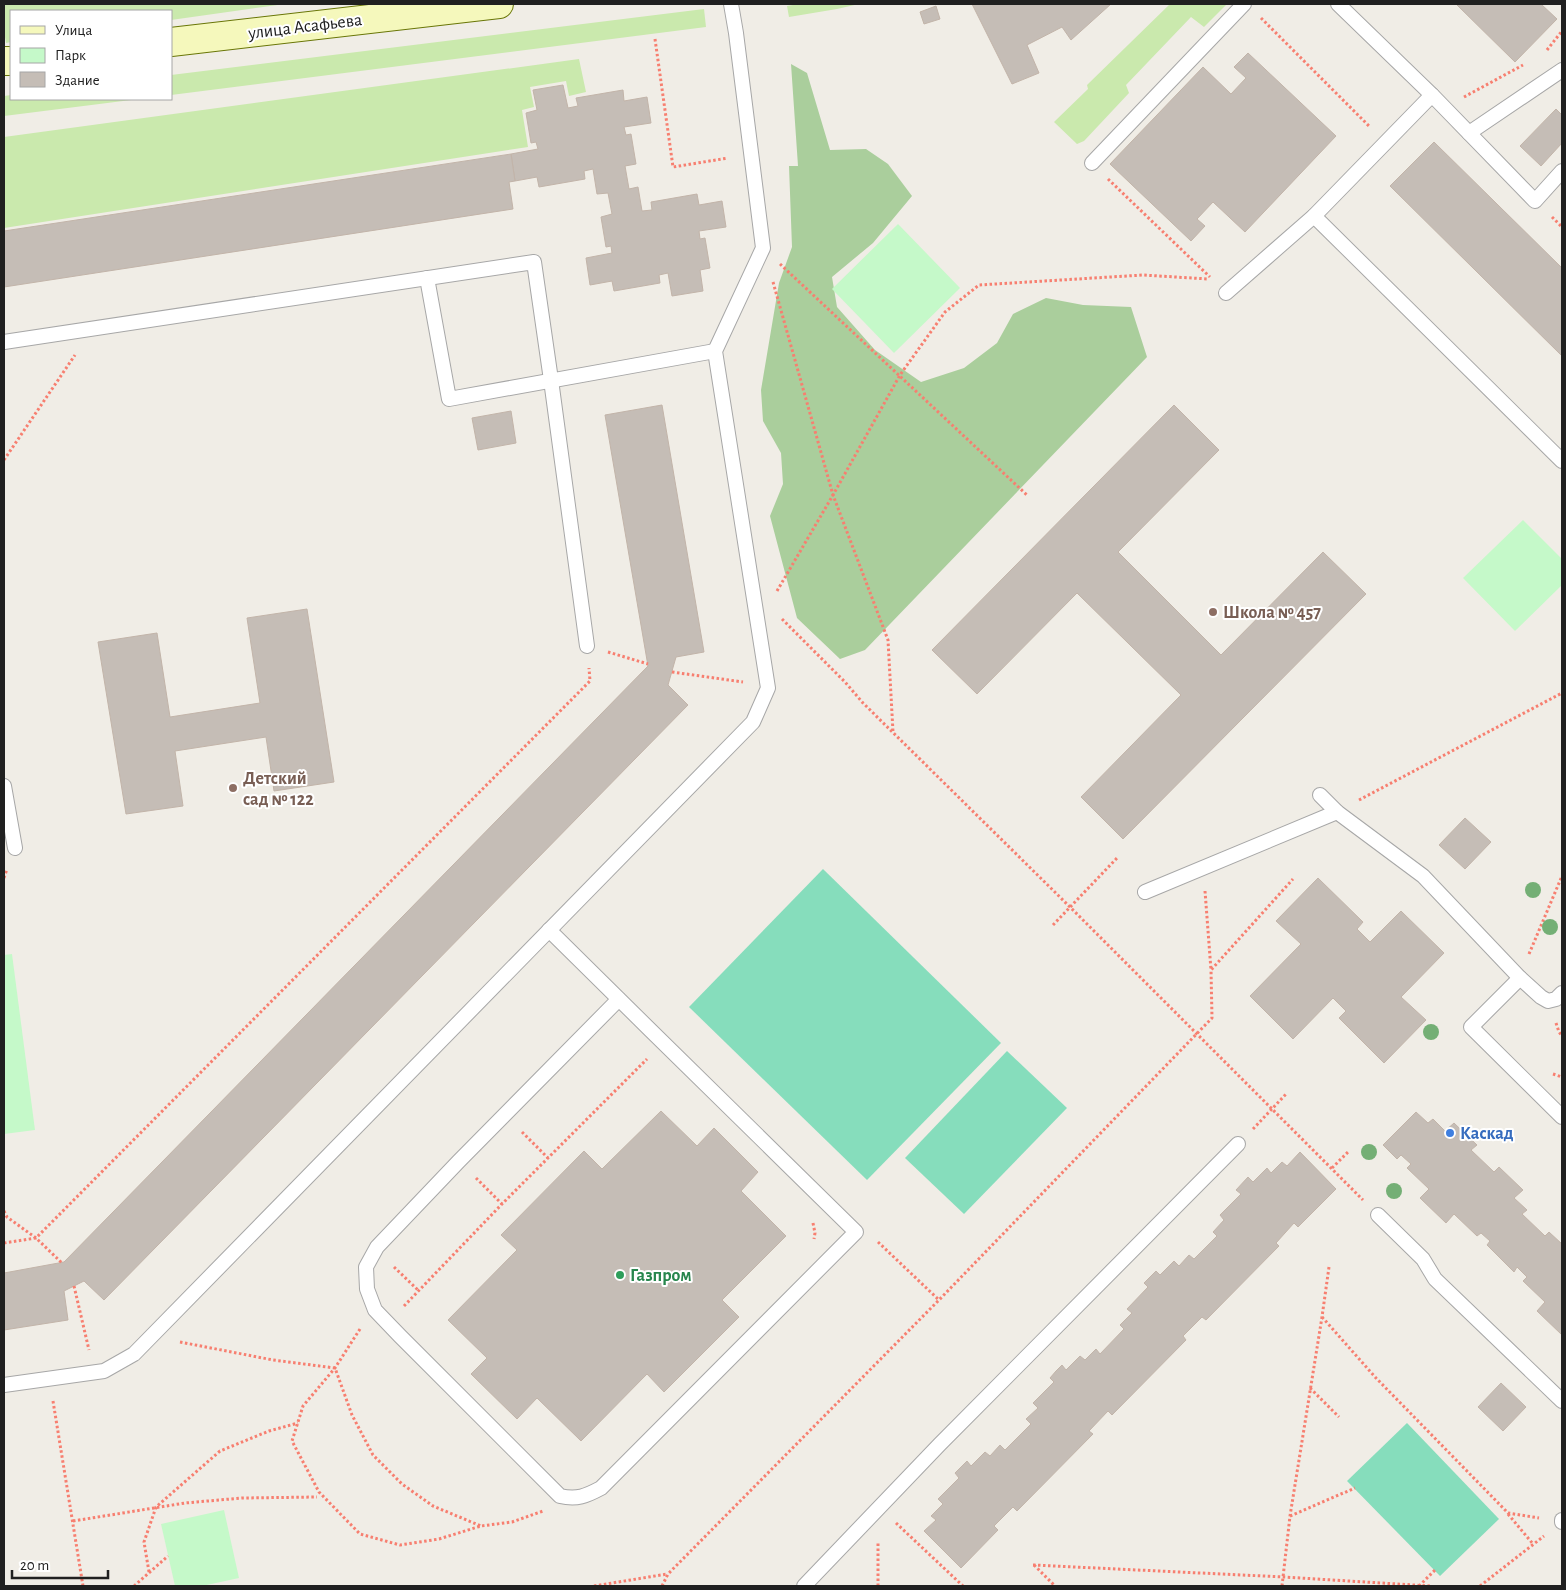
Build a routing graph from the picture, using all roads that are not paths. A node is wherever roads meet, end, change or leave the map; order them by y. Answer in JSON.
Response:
{"nodes":[{"id":1,"x":499,"y":4,"type":"edge"},
{"id":2,"x":731,"y":4,"type":"edge"},
{"id":3,"x":1244,"y":4,"type":"edge"},
{"id":4,"x":1338,"y":4,"type":"edge"},
{"id":5,"x":172,"y":42,"type":"edge"},
{"id":6,"x":1562,"y":70,"type":"edge"},
{"id":7,"x":1432,"y":95,"type":"junction"},
{"id":8,"x":1468,"y":133,"type":"junction"},
{"id":9,"x":1092,"y":163,"type":"road end"},
{"id":10,"x":1562,"y":171,"type":"edge"},
{"id":11,"x":1314,"y":216,"type":"junction"},
{"id":12,"x":427,"y":278,"type":"junction"},
{"id":13,"x":1226,"y":293,"type":"dead end"},
{"id":14,"x":4,"y":342,"type":"edge"},
{"id":15,"x":715,"y":351,"type":"junction"},
{"id":16,"x":551,"y":380,"type":"junction"},
{"id":17,"x":1562,"y":461,"type":"edge"},
{"id":18,"x":588,"y":646,"type":"road end"},
{"id":19,"x":4,"y":786,"type":"edge"},
{"id":20,"x":1320,"y":795,"type":"dead end"},
{"id":21,"x":1338,"y":812,"type":"junction"},
{"id":22,"x":15,"y":848,"type":"dead end"},
{"id":23,"x":1145,"y":892,"type":"dead end"},
{"id":24,"x":549,"y":930,"type":"junction"},
{"id":25,"x":1520,"y":978,"type":"junction"},
{"id":26,"x":1562,"y":993,"type":"edge"},
{"id":27,"x":619,"y":999,"type":"junction"},
{"id":28,"x":1562,"y":1117,"type":"edge"},
{"id":29,"x":1238,"y":1144,"type":"road end"},
{"id":30,"x":1378,"y":1215,"type":"road end"},
{"id":31,"x":4,"y":1385,"type":"edge"},
{"id":32,"x":1562,"y":1402,"type":"edge"},
{"id":33,"x":804,"y":1586,"type":"edge"}],
"edges":[{"from":1,"to":5,"type":"street","name":"улица Асафьева"},
{"from":2,"to":15,"type":"lane"},
{"from":3,"to":9,"type":"lane"},
{"from":4,"to":7,"type":"lane"},
{"from":6,"to":8,"type":"lane"},
{"from":7,"to":8,"type":"lane"},
{"from":7,"to":11,"type":"lane"},
{"from":8,"to":10,"type":"lane"},
{"from":11,"to":13,"type":"lane"},
{"from":11,"to":17,"type":"lane"},
{"from":12,"to":14,"type":"lane"},
{"from":12,"to":16,"type":"lane"},
{"from":12,"to":16,"type":"lane"},
{"from":15,"to":16,"type":"lane"},
{"from":15,"to":24,"type":"lane"},
{"from":16,"to":18,"type":"lane"},
{"from":19,"to":22,"type":"lane"},
{"from":20,"to":21,"type":"lane"},
{"from":21,"to":23,"type":"lane"},
{"from":21,"to":25,"type":"lane"},
{"from":24,"to":27,"type":"lane"},
{"from":24,"to":31,"type":"lane"},
{"from":25,"to":26,"type":"lane"},
{"from":25,"to":28,"type":"lane"},
{"from":27,"to":27,"type":"lane"},
{"from":29,"to":33,"type":"lane"},
{"from":30,"to":32,"type":"lane"}]}
